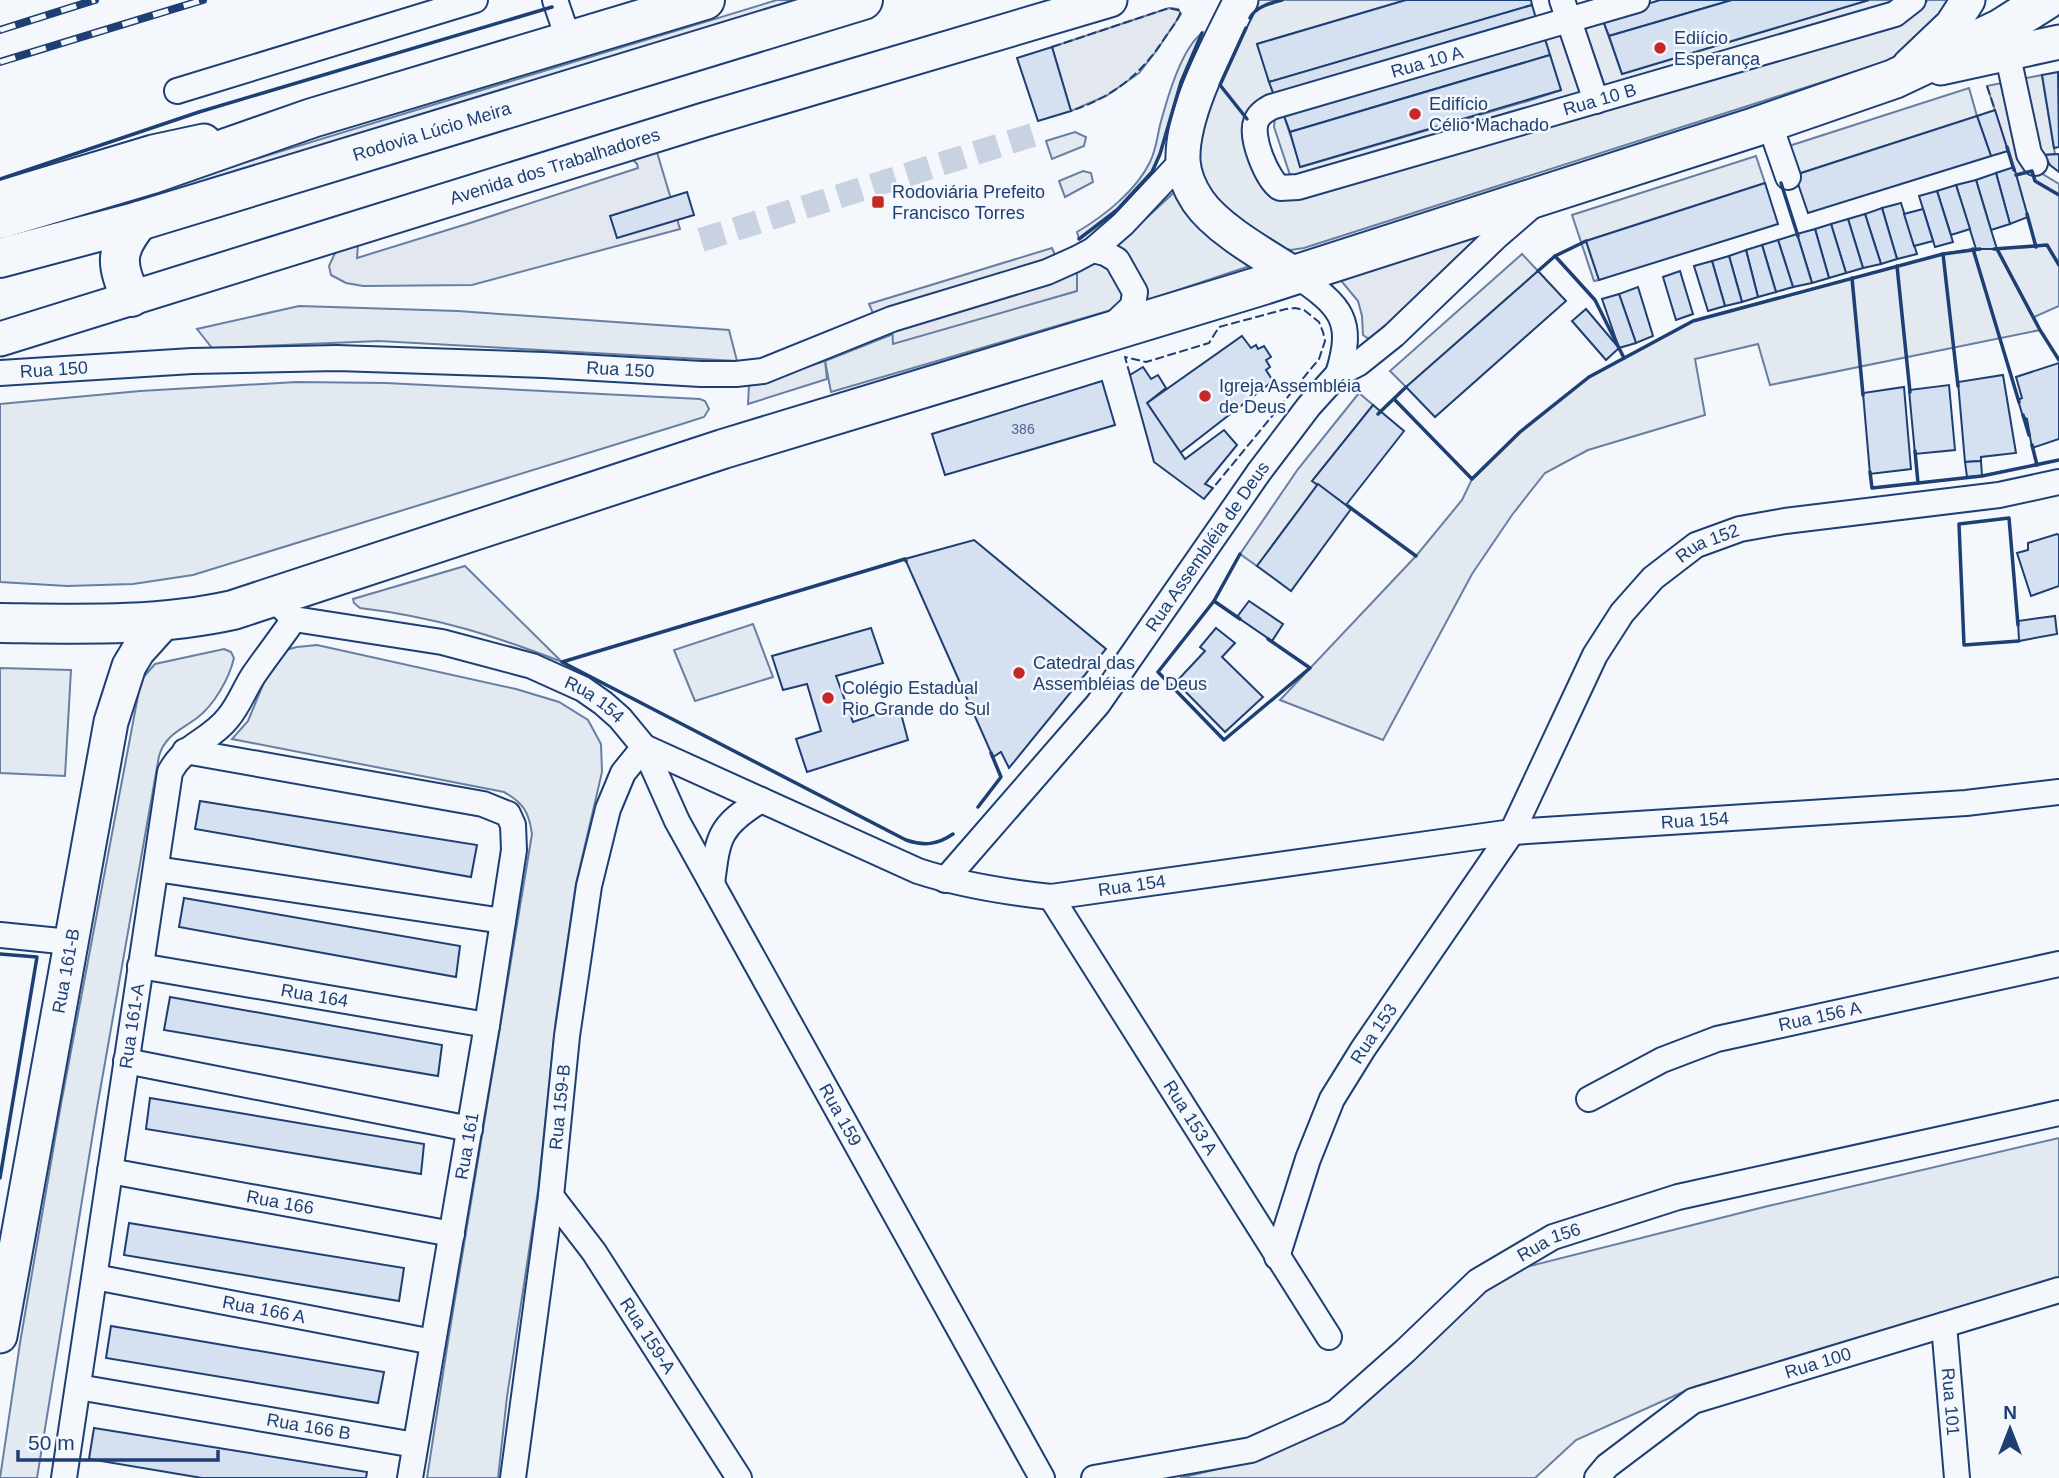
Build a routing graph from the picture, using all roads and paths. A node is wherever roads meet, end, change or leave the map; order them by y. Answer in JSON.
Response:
{"nodes":[{"id":1,"x":475,"y":0,"type":"edge"},
{"id":2,"x":555,"y":0,"type":"edge"},
{"id":3,"x":705,"y":0,"type":"edge"},
{"id":4,"x":863,"y":0,"type":"edge"},
{"id":5,"x":1110,"y":0,"type":"edge"},
{"id":6,"x":1241,"y":0,"type":"edge"},
{"id":7,"x":1637,"y":0,"type":"edge"},
{"id":8,"x":1913,"y":0,"type":"edge"},
{"id":9,"x":1968,"y":0,"type":"edge"},
{"id":10,"x":2046,"y":0,"type":"edge"},
{"id":11,"x":1565,"y":10,"type":"edge"},
{"id":12,"x":569,"y":41,"type":"junction"},
{"id":13,"x":2059,"y":42,"type":"edge"},
{"id":14,"x":2007,"y":52,"type":"junction"},
{"id":15,"x":1894,"y":79,"type":"junction"},
{"id":16,"x":177,"y":91,"type":"dead end"},
{"id":17,"x":1596,"y":101,"type":"junction"},
{"id":18,"x":312,"y":118,"type":"junction"},
{"id":19,"x":1762,"y":125,"type":"junction"},
{"id":20,"x":1261,"y":156,"type":"joint"},
{"id":21,"x":1183,"y":160,"type":"junction"},
{"id":22,"x":2035,"y":163,"type":"dead end"},
{"id":23,"x":1780,"y":179,"type":"dead end"},
{"id":24,"x":1544,"y":195,"type":"junction"},
{"id":25,"x":0,"y":198,"type":"edge"},
{"id":26,"x":0,"y":219,"type":"edge"},
{"id":27,"x":139,"y":221,"type":"junction"},
{"id":28,"x":1093,"y":250,"type":"junction"},
{"id":29,"x":0,"y":258,"type":"edge"},
{"id":30,"x":1296,"y":275,"type":"junction"},
{"id":31,"x":131,"y":297,"type":"junction"},
{"id":32,"x":1104,"y":333,"type":"junction"},
{"id":33,"x":0,"y":339,"type":"edge"},
{"id":34,"x":0,"y":373,"type":"edge"},
{"id":35,"x":1338,"y":374,"type":"junction"},
{"id":36,"x":2059,"y":482,"type":"edge"},
{"id":37,"x":283,"y":608,"type":"junction"},
{"id":38,"x":165,"y":621,"type":"junction"},
{"id":39,"x":0,"y":623,"type":"edge"},
{"id":40,"x":644,"y":747,"type":"junction"},
{"id":41,"x":185,"y":751,"type":"junction"},
{"id":42,"x":2059,"y":792,"type":"edge"},
{"id":43,"x":761,"y":800,"type":"junction"},
{"id":44,"x":1512,"y":832,"type":"junction"},
{"id":45,"x":156,"y":869,"type":"junction"},
{"id":46,"x":945,"y":880,"type":"junction"},
{"id":47,"x":712,"y":884,"type":"junction"},
{"id":48,"x":1051,"y":897,"type":"junction"},
{"id":49,"x":503,"y":921,"type":"junction"},
{"id":50,"x":0,"y":935,"type":"edge"},
{"id":51,"x":70,"y":942,"type":"junction"},
{"id":52,"x":2059,"y":964,"type":"edge"},
{"id":53,"x":140,"y":966,"type":"junction"},
{"id":54,"x":487,"y":1025,"type":"junction"},
{"id":55,"x":127,"y":1061,"type":"junction"},
{"id":56,"x":1589,"y":1099,"type":"dead end"},
{"id":57,"x":2059,"y":1114,"type":"edge"},
{"id":58,"x":470,"y":1129,"type":"junction"},
{"id":59,"x":110,"y":1171,"type":"junction"},
{"id":60,"x":551,"y":1196,"type":"junction"},
{"id":61,"x":452,"y":1234,"type":"junction"},
{"id":62,"x":7,"y":1255,"type":"edge"},
{"id":63,"x":1277,"y":1257,"type":"junction"},
{"id":64,"x":95,"y":1277,"type":"junction"},
{"id":65,"x":2059,"y":1290,"type":"edge"},
{"id":66,"x":1944,"y":1325,"type":"junction"},
{"id":67,"x":0,"y":1336,"type":"edge"},
{"id":68,"x":1329,"y":1338,"type":"dead end"},
{"id":69,"x":433,"y":1342,"type":"junction"},
{"id":70,"x":78,"y":1387,"type":"junction"},
{"id":71,"x":415,"y":1445,"type":"junction"},
{"id":72,"x":64,"y":1478,"type":"edge"},
{"id":73,"x":410,"y":1478,"type":"edge"},
{"id":74,"x":513,"y":1478,"type":"edge"},
{"id":75,"x":739,"y":1478,"type":"edge"},
{"id":76,"x":1042,"y":1478,"type":"edge"},
{"id":77,"x":1094,"y":1478,"type":"edge"},
{"id":78,"x":1597,"y":1478,"type":"edge"},
{"id":79,"x":1956,"y":1478,"type":"edge"}],
"edges":[{"from":1,"to":16,"type":"street"},
{"from":2,"to":12,"type":"street"},
{"from":3,"to":12,"type":"main road"},
{"from":4,"to":27,"type":"main road","name":"Rodovia Lúcio Meira"},
{"from":5,"to":31,"type":"street","name":"Avenida dos Trabalhadores"},
{"from":6,"to":21,"type":"street"},
{"from":7,"to":11,"type":"street","name":"Rua 10 A"},
{"from":8,"to":17,"type":"street","name":"Rua 10 B"},
{"from":9,"to":15,"type":"street"},
{"from":10,"to":15,"type":"main road"},
{"from":11,"to":17,"type":"street"},
{"from":11,"to":20,"type":"street","name":"Rua 10 A"},
{"from":12,"to":18,"type":"main road"},
{"from":13,"to":14,"type":"street"},
{"from":14,"to":15,"type":"street"},
{"from":14,"to":22,"type":"street"},
{"from":15,"to":19,"type":"main road"},
{"from":17,"to":20,"type":"street","name":"Rua 10 B"},
{"from":18,"to":25,"type":"street"},
{"from":18,"to":26,"type":"main road"},
{"from":19,"to":23,"type":"street"},
{"from":19,"to":24,"type":"main road"},
{"from":21,"to":28,"type":"street","name":"Rua 150"},
{"from":21,"to":30,"type":"street"},
{"from":24,"to":30,"type":"main road"},
{"from":24,"to":35,"type":"street","name":"Rua Assembléia de Deus"},
{"from":27,"to":29,"type":"main road","name":"Rodovia Lúcio Meira"},
{"from":27,"to":31,"type":"main road"},
{"from":28,"to":32,"type":"street"},
{"from":28,"to":34,"type":"street","name":"Rua 150"},
{"from":30,"to":32,"type":"main road"},
{"from":30,"to":35,"type":"street","name":"Rua Assembléia de Deus"},
{"from":31,"to":33,"type":"street","name":"Avenida dos Trabalhadores"},
{"from":32,"to":37,"type":"main road"},
{"from":35,"to":46,"type":"street","name":"Rua Assembléia de Deus"},
{"from":36,"to":44,"type":"street","name":"Rua 152"},
{"from":37,"to":38,"type":"main road"},
{"from":37,"to":40,"type":"street","name":"Rua 154"},
{"from":37,"to":41,"type":"street","name":"Rua 161-A"},
{"from":38,"to":39,"type":"main road"},
{"from":38,"to":51,"type":"street","name":"Rua 161-B"},
{"from":40,"to":43,"type":"street","name":"Rua 154"},
{"from":40,"to":47,"type":"street","name":"Rua 159"},
{"from":40,"to":60,"type":"street","name":"Rua 159-B"},
{"from":41,"to":45,"type":"street","name":"Rua 161-A"},
{"from":41,"to":49,"type":"street","name":"Rua 161"},
{"from":42,"to":44,"type":"street","name":"Rua 154"},
{"from":43,"to":46,"type":"street","name":"Rua 154"},
{"from":43,"to":47,"type":"street"},
{"from":44,"to":48,"type":"street","name":"Rua 154"},
{"from":44,"to":63,"type":"street","name":"Rua 153"},
{"from":45,"to":49,"type":"street"},
{"from":45,"to":53,"type":"street","name":"Rua 161-A"},
{"from":46,"to":48,"type":"street","name":"Rua 154"},
{"from":47,"to":76,"type":"street","name":"Rua 159"},
{"from":48,"to":63,"type":"street","name":"Rua 153 A"},
{"from":49,"to":54,"type":"street","name":"Rua 161"},
{"from":50,"to":51,"type":"street"},
{"from":51,"to":62,"type":"street","name":"Rua 161-B"},
{"from":52,"to":56,"type":"street","name":"Rua 156 A"},
{"from":53,"to":54,"type":"street","name":"Rua 164"},
{"from":53,"to":55,"type":"street","name":"Rua 161-A"},
{"from":54,"to":58,"type":"street","name":"Rua 161"},
{"from":55,"to":58,"type":"street"},
{"from":55,"to":59,"type":"street","name":"Rua 161-A"},
{"from":57,"to":77,"type":"street","name":"Rua 156"},
{"from":58,"to":61,"type":"street","name":"Rua 161"},
{"from":59,"to":61,"type":"street","name":"Rua 166"},
{"from":59,"to":64,"type":"street","name":"Rua 161-A"},
{"from":60,"to":74,"type":"street","name":"Rua 159-B"},
{"from":60,"to":75,"type":"street","name":"Rua 159-A"},
{"from":61,"to":69,"type":"street","name":"Rua 161"},
{"from":62,"to":67,"type":"street","name":"Rua 161-B"},
{"from":63,"to":68,"type":"street","name":"Rua 153 A"},
{"from":64,"to":69,"type":"street","name":"Rua 166 A"},
{"from":64,"to":70,"type":"street","name":"Rua 161-A"},
{"from":65,"to":66,"type":"street","name":"Rua 100"},
{"from":66,"to":78,"type":"street","name":"Rua 100"},
{"from":66,"to":79,"type":"street","name":"Rua 101"},
{"from":69,"to":71,"type":"street","name":"Rua 161"},
{"from":70,"to":71,"type":"street","name":"Rua 166 B"},
{"from":70,"to":72,"type":"street","name":"Rua 161-A"},
{"from":71,"to":73,"type":"street","name":"Rua 161"}]}
